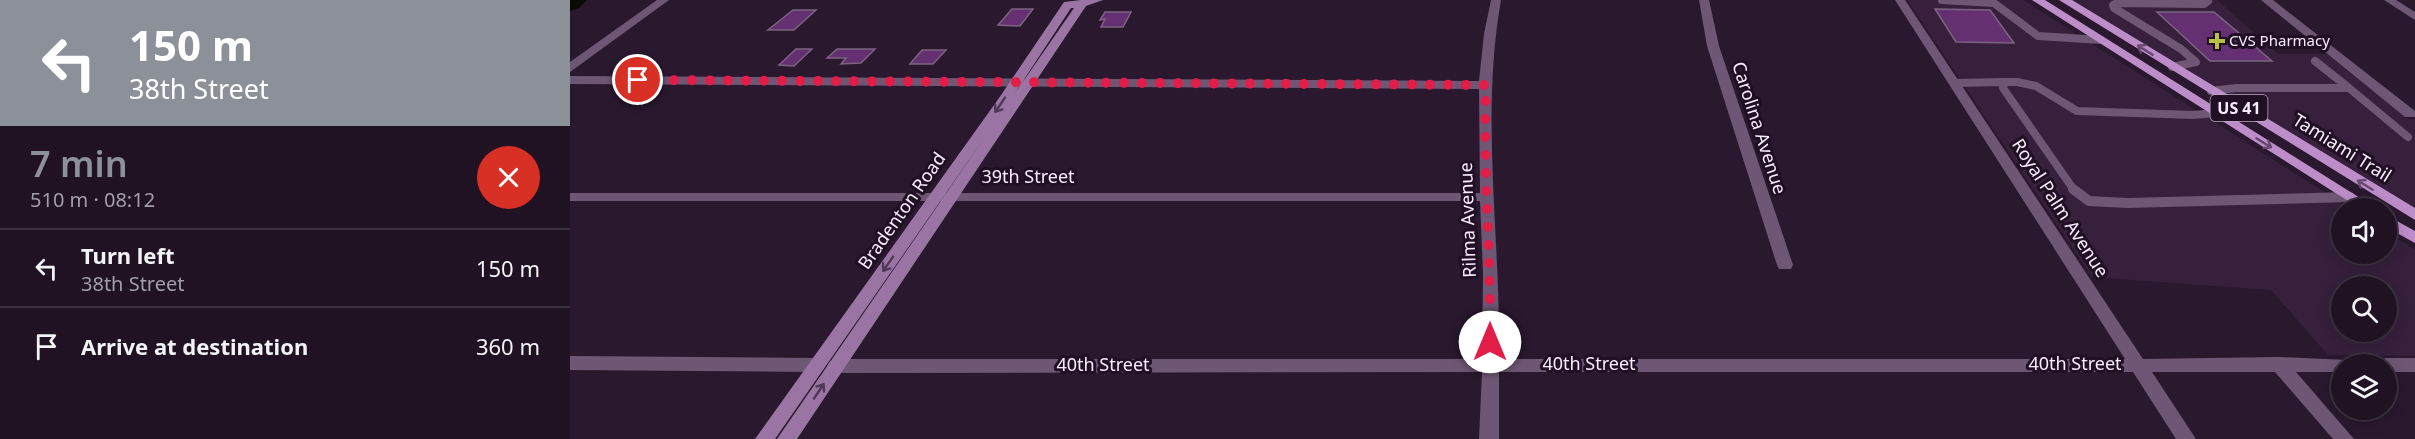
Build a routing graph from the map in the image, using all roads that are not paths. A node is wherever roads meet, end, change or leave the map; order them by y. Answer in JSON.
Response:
{"nodes":[{"id":1,"x":664,"y":0,"type":"edge"},
{"id":2,"x":1098,"y":0,"type":"edge"},
{"id":3,"x":1496,"y":0,"type":"edge"},
{"id":4,"x":1704,"y":0,"type":"edge"},
{"id":5,"x":1900,"y":0,"type":"edge"},
{"id":6,"x":1942,"y":0,"type":"edge"},
{"id":7,"x":2037,"y":0,"type":"edge"},
{"id":8,"x":2064,"y":0,"type":"edge"},
{"id":9,"x":2206,"y":0,"type":"edge"},
{"id":10,"x":2266,"y":0,"type":"edge"},
{"id":11,"x":2389,"y":0,"type":"edge"},
{"id":12,"x":1070,"y":3,"type":"edge"},
{"id":13,"x":2415,"y":17,"type":"edge"},
{"id":14,"x":2101,"y":40,"type":"junction"},
{"id":15,"x":2315,"y":61,"type":"dead end"},
{"id":16,"x":2172,"y":66,"type":"junction"},
{"id":17,"x":570,"y":68,"type":"edge"},
{"id":18,"x":570,"y":80,"type":"edge"},
{"id":19,"x":2004,"y":82,"type":"junction"},
{"id":20,"x":1022,"y":83,"type":"junction"},
{"id":21,"x":1956,"y":83,"type":"junction"},
{"id":22,"x":1486,"y":85,"type":"junction"},
{"id":23,"x":2349,"y":88,"type":"junction"},
{"id":24,"x":2211,"y":91,"type":"junction"},
{"id":25,"x":2217,"y":113,"type":"junction"},
{"id":26,"x":2410,"y":114,"type":"dead end"},
{"id":27,"x":2408,"y":137,"type":"dead end"},
{"id":28,"x":570,"y":197,"type":"edge"},
{"id":29,"x":936,"y":197,"type":"junction"},
{"id":30,"x":952,"y":197,"type":"junction"},
{"id":31,"x":1487,"y":197,"type":"junction"},
{"id":32,"x":2350,"y":197,"type":"joint"},
{"id":33,"x":2415,"y":215,"type":"edge"},
{"id":34,"x":2397,"y":227,"type":"edge"},
{"id":35,"x":2415,"y":238,"type":"edge"},
{"id":36,"x":1785,"y":265,"type":"dead end"},
{"id":37,"x":570,"y":363,"type":"edge"},
{"id":38,"x":1490,"y":364,"type":"junction"},
{"id":39,"x":2138,"y":364,"type":"junction"},
{"id":40,"x":2279,"y":364,"type":"junction"},
{"id":41,"x":817,"y":365,"type":"junction"},
{"id":42,"x":2331,"y":365,"type":"edge"},
{"id":43,"x":2397,"y":365,"type":"edge"},
{"id":44,"x":2415,"y":365,"type":"edge"},
{"id":45,"x":836,"y":366,"type":"junction"},
{"id":46,"x":765,"y":439,"type":"edge"},
{"id":47,"x":786,"y":439,"type":"edge"},
{"id":48,"x":1490,"y":439,"type":"edge"},
{"id":49,"x":2186,"y":439,"type":"edge"},
{"id":50,"x":2344,"y":439,"type":"edge"}],
"edges":[{"from":1,"to":17,"type":"street"},
{"from":2,"to":12,"type":"street","name":"Bradenton Road"},
{"from":3,"to":22,"type":"street","name":"Rilma Avenue"},
{"from":4,"to":36,"type":"street","name":"Carolina Avenue"},
{"from":5,"to":21,"type":"street","name":"Royal Palm Avenue"},
{"from":6,"to":14,"type":"lane"},
{"from":7,"to":14,"type":"main road","name":"Tamiami Trail","number":"US 41"},
{"from":16,"to":8,"type":"main road","name":"Tamiami Trail","number":"US 41","one_way":true},
{"from":9,"to":16,"type":"lane"},
{"from":10,"to":26,"type":"street"},
{"from":11,"to":13,"type":"street"},
{"from":12,"to":20,"type":"street","name":"Bradenton Road"},
{"from":14,"to":25,"type":"main road","name":"Tamiami Trail","number":"US 41"},
{"from":15,"to":23,"type":"lane"},
{"from":16,"to":24,"type":"main road","name":"Tamiami Trail","number":"US 41"},
{"from":18,"to":20,"type":"street"},
{"from":19,"to":21,"type":"lane"},
{"from":19,"to":25,"type":"lane"},
{"from":19,"to":32,"type":"lane"},
{"from":20,"to":22,"type":"street"},
{"from":20,"to":29,"type":"street","name":"Bradenton Road","one_way":true},
{"from":20,"to":30,"type":"street","name":"Bradenton Road"},
{"from":21,"to":39,"type":"street","name":"Royal Palm Avenue"},
{"from":22,"to":31,"type":"street","name":"Rilma Avenue"},
{"from":23,"to":24,"type":"lane"},
{"from":23,"to":27,"type":"lane"},
{"from":33,"to":24,"type":"main road","name":"Tamiami Trail","number":"US 41","one_way":true},
{"from":25,"to":32,"type":"main road","name":"Tamiami Trail","number":"US 41","one_way":true},
{"from":28,"to":29,"type":"street","name":"39th Street"},
{"from":29,"to":30,"type":"street","name":"39th Street"},
{"from":29,"to":41,"type":"street","name":"Bradenton Road","one_way":true},
{"from":30,"to":31,"type":"street","name":"39th Street"},
{"from":30,"to":45,"type":"street","name":"Bradenton Road"},
{"from":31,"to":38,"type":"street","name":"Rilma Avenue"},
{"from":34,"to":35,"type":"main road"},
{"from":37,"to":41,"type":"street"},
{"from":38,"to":39,"type":"street","name":"40th Street"},
{"from":38,"to":45,"type":"street","name":"40th Street"},
{"from":38,"to":48,"type":"street","name":"Rilma Avenue"},
{"from":39,"to":40,"type":"street","name":"40th Street"},
{"from":39,"to":49,"type":"street","name":"Royal Palm Avenue"},
{"from":40,"to":42,"type":"street","name":"40th Street"},
{"from":40,"to":50,"type":"street"},
{"from":41,"to":46,"type":"street","name":"Bradenton Road"},
{"from":43,"to":44,"type":"street"},
{"from":47,"to":45,"type":"street","name":"Bradenton Road","one_way":true}]}
